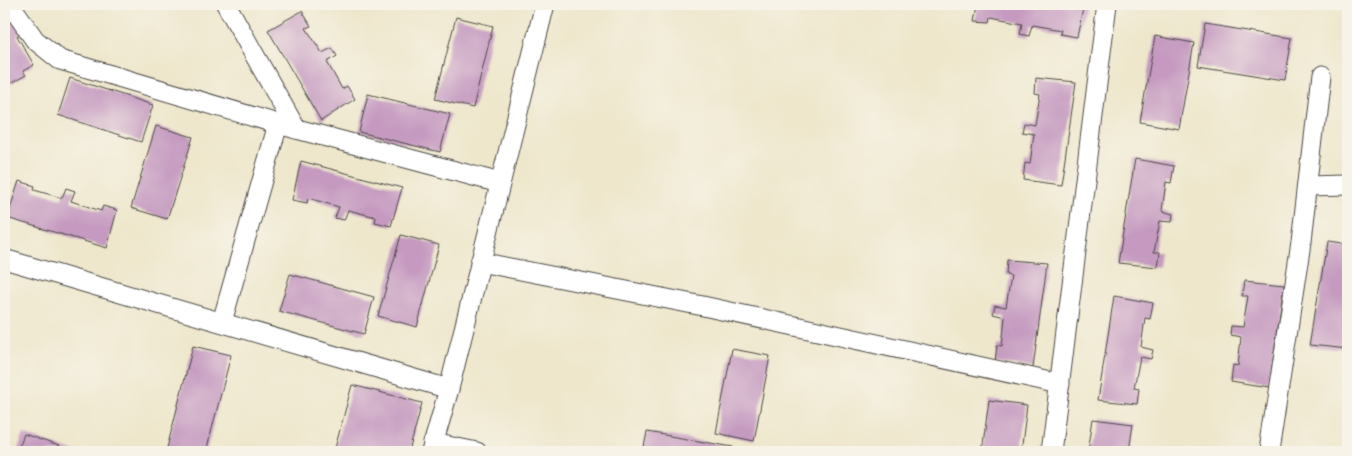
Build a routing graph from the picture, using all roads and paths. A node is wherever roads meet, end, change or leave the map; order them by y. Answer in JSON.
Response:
{"nodes":[{"id":1,"x":10,"y":4,"type":"edge"},
{"id":2,"x":226,"y":4,"type":"edge"},
{"id":3,"x":545,"y":4,"type":"edge"},
{"id":4,"x":1107,"y":4,"type":"edge"},
{"id":5,"x":1320,"y":77,"type":"dead end"},
{"id":6,"x":287,"y":126,"type":"junction"},
{"id":7,"x":500,"y":183,"type":"junction"},
{"id":8,"x":1348,"y":185,"type":"edge"},
{"id":9,"x":1308,"y":186,"type":"junction"},
{"id":10,"x":4,"y":259,"type":"edge"},
{"id":11,"x":480,"y":262,"type":"junction"},
{"id":12,"x":222,"y":322,"type":"junction"},
{"id":13,"x":1060,"y":384,"type":"junction"},
{"id":14,"x":449,"y":389,"type":"junction"},
{"id":15,"x":432,"y":448,"type":"edge"},
{"id":16,"x":477,"y":452,"type":"edge"},
{"id":17,"x":1051,"y":452,"type":"edge"},
{"id":18,"x":1269,"y":452,"type":"edge"}],
"edges":[{"from":1,"to":6,"type":"street"},
{"from":2,"to":6,"type":"street"},
{"from":3,"to":7,"type":"street"},
{"from":4,"to":13,"type":"street"},
{"from":5,"to":9,"type":"street"},
{"from":6,"to":7,"type":"street"},
{"from":6,"to":12,"type":"street"},
{"from":7,"to":11,"type":"street"},
{"from":8,"to":9,"type":"street"},
{"from":9,"to":18,"type":"street"},
{"from":10,"to":12,"type":"street"},
{"from":11,"to":13,"type":"street"},
{"from":11,"to":14,"type":"street"},
{"from":12,"to":14,"type":"street"},
{"from":13,"to":17,"type":"street"},
{"from":14,"to":15,"type":"street"},
{"from":15,"to":16,"type":"street"}]}
